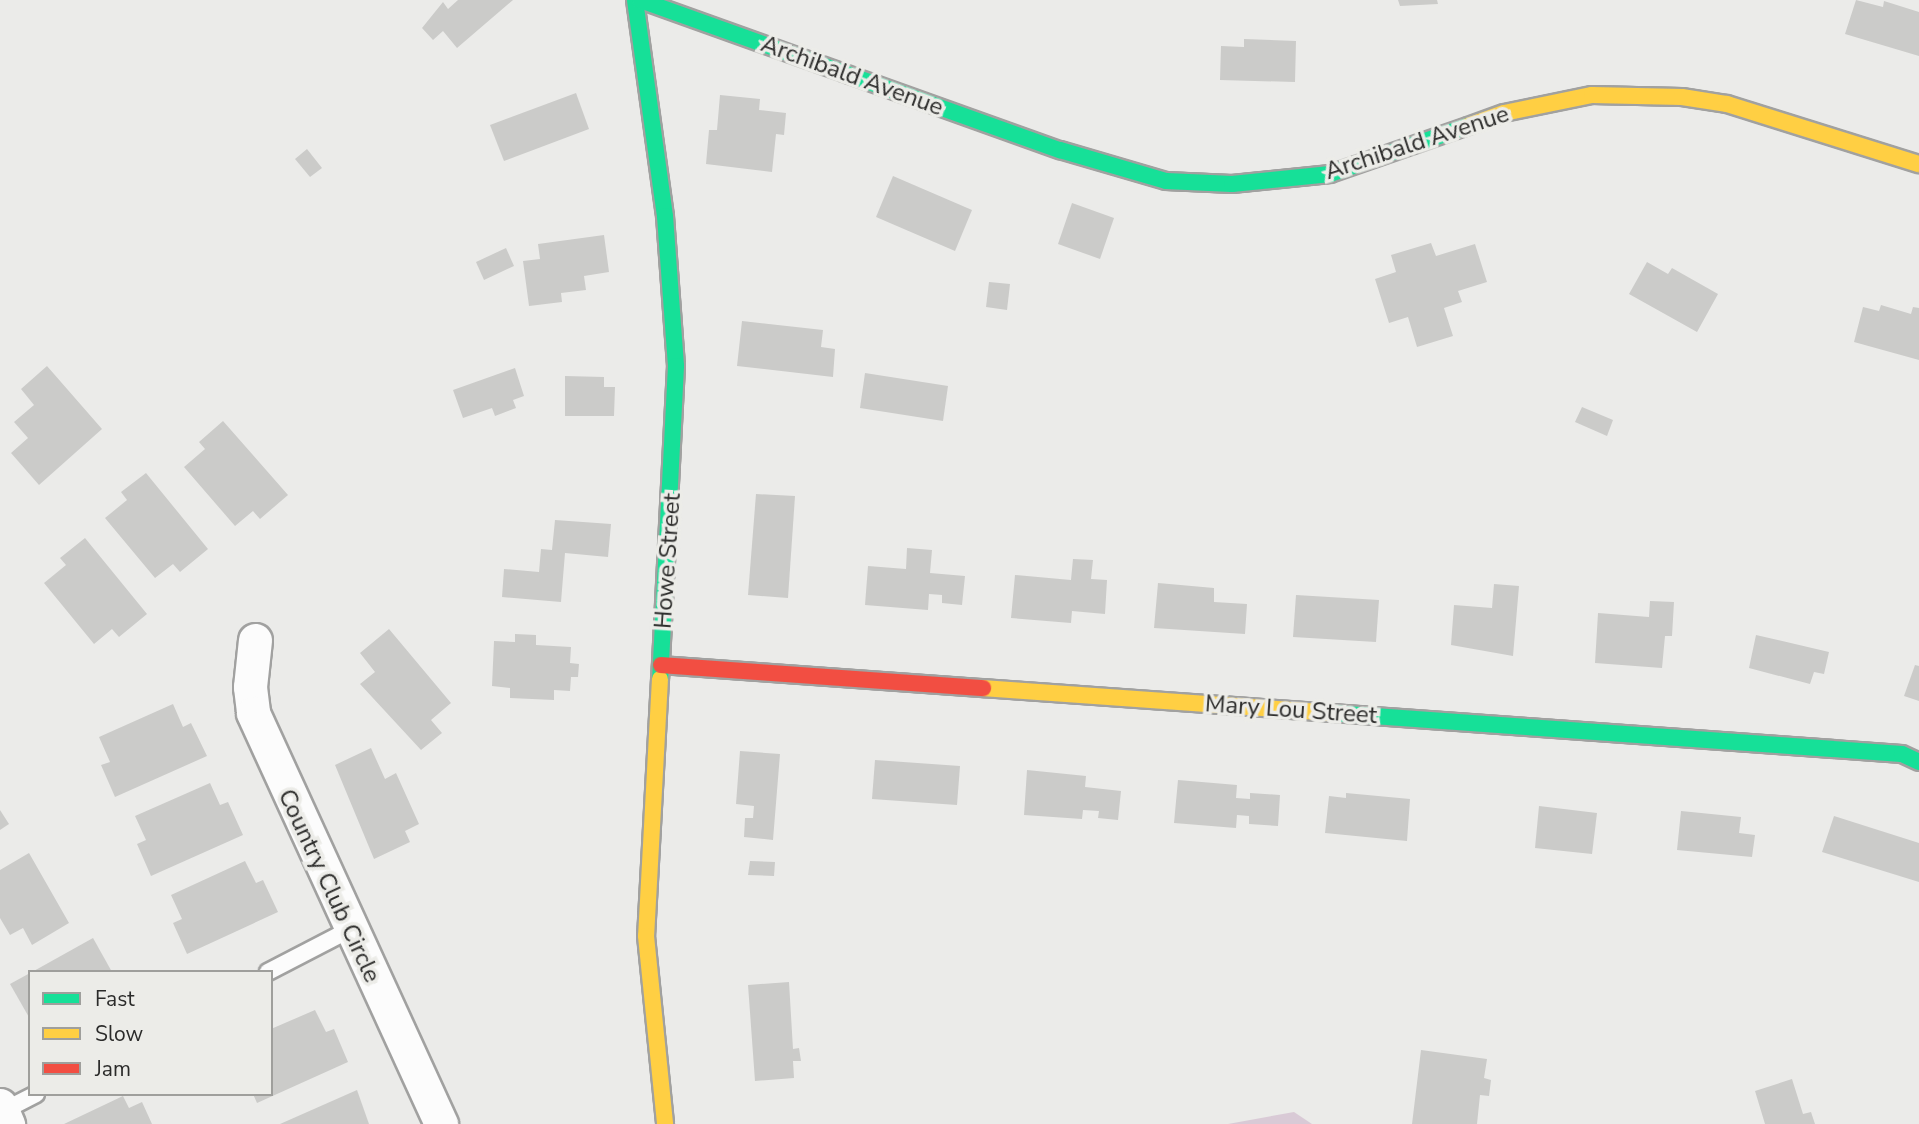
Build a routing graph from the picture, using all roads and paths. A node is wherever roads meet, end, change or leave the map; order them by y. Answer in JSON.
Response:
{"nodes":[{"id":1,"x":635,"y":0,"type":"edge"},
{"id":2,"x":640,"y":0,"type":"edge"},
{"id":3,"x":1919,"y":164,"type":"edge"},
{"id":4,"x":255,"y":640,"type":"dead end"},
{"id":5,"x":661,"y":665,"type":"junction"},
{"id":6,"x":1919,"y":762,"type":"edge"},
{"id":7,"x":349,"y":930,"type":"junction"},
{"id":8,"x":272,"y":970,"type":"edge"},
{"id":9,"x":33,"y":1096,"type":"edge"},
{"id":10,"x":4,"y":1113,"type":"edge"},
{"id":11,"x":441,"y":1124,"type":"edge"},
{"id":12,"x":666,"y":1124,"type":"edge"}],
"edges":[{"from":1,"to":5,"type":"street","name":"Howe Street"},
{"from":2,"to":3,"type":"street","name":"Archibald Avenue"},
{"from":4,"to":7,"type":"street","name":"Country Club Circle"},
{"from":5,"to":6,"type":"street","name":"Mary Lou Street"},
{"from":5,"to":12,"type":"street","name":"Howe Street"},
{"from":7,"to":8,"type":"lane"},
{"from":7,"to":11,"type":"street","name":"Country Club Circle"},
{"from":9,"to":10,"type":"lane"}]}
